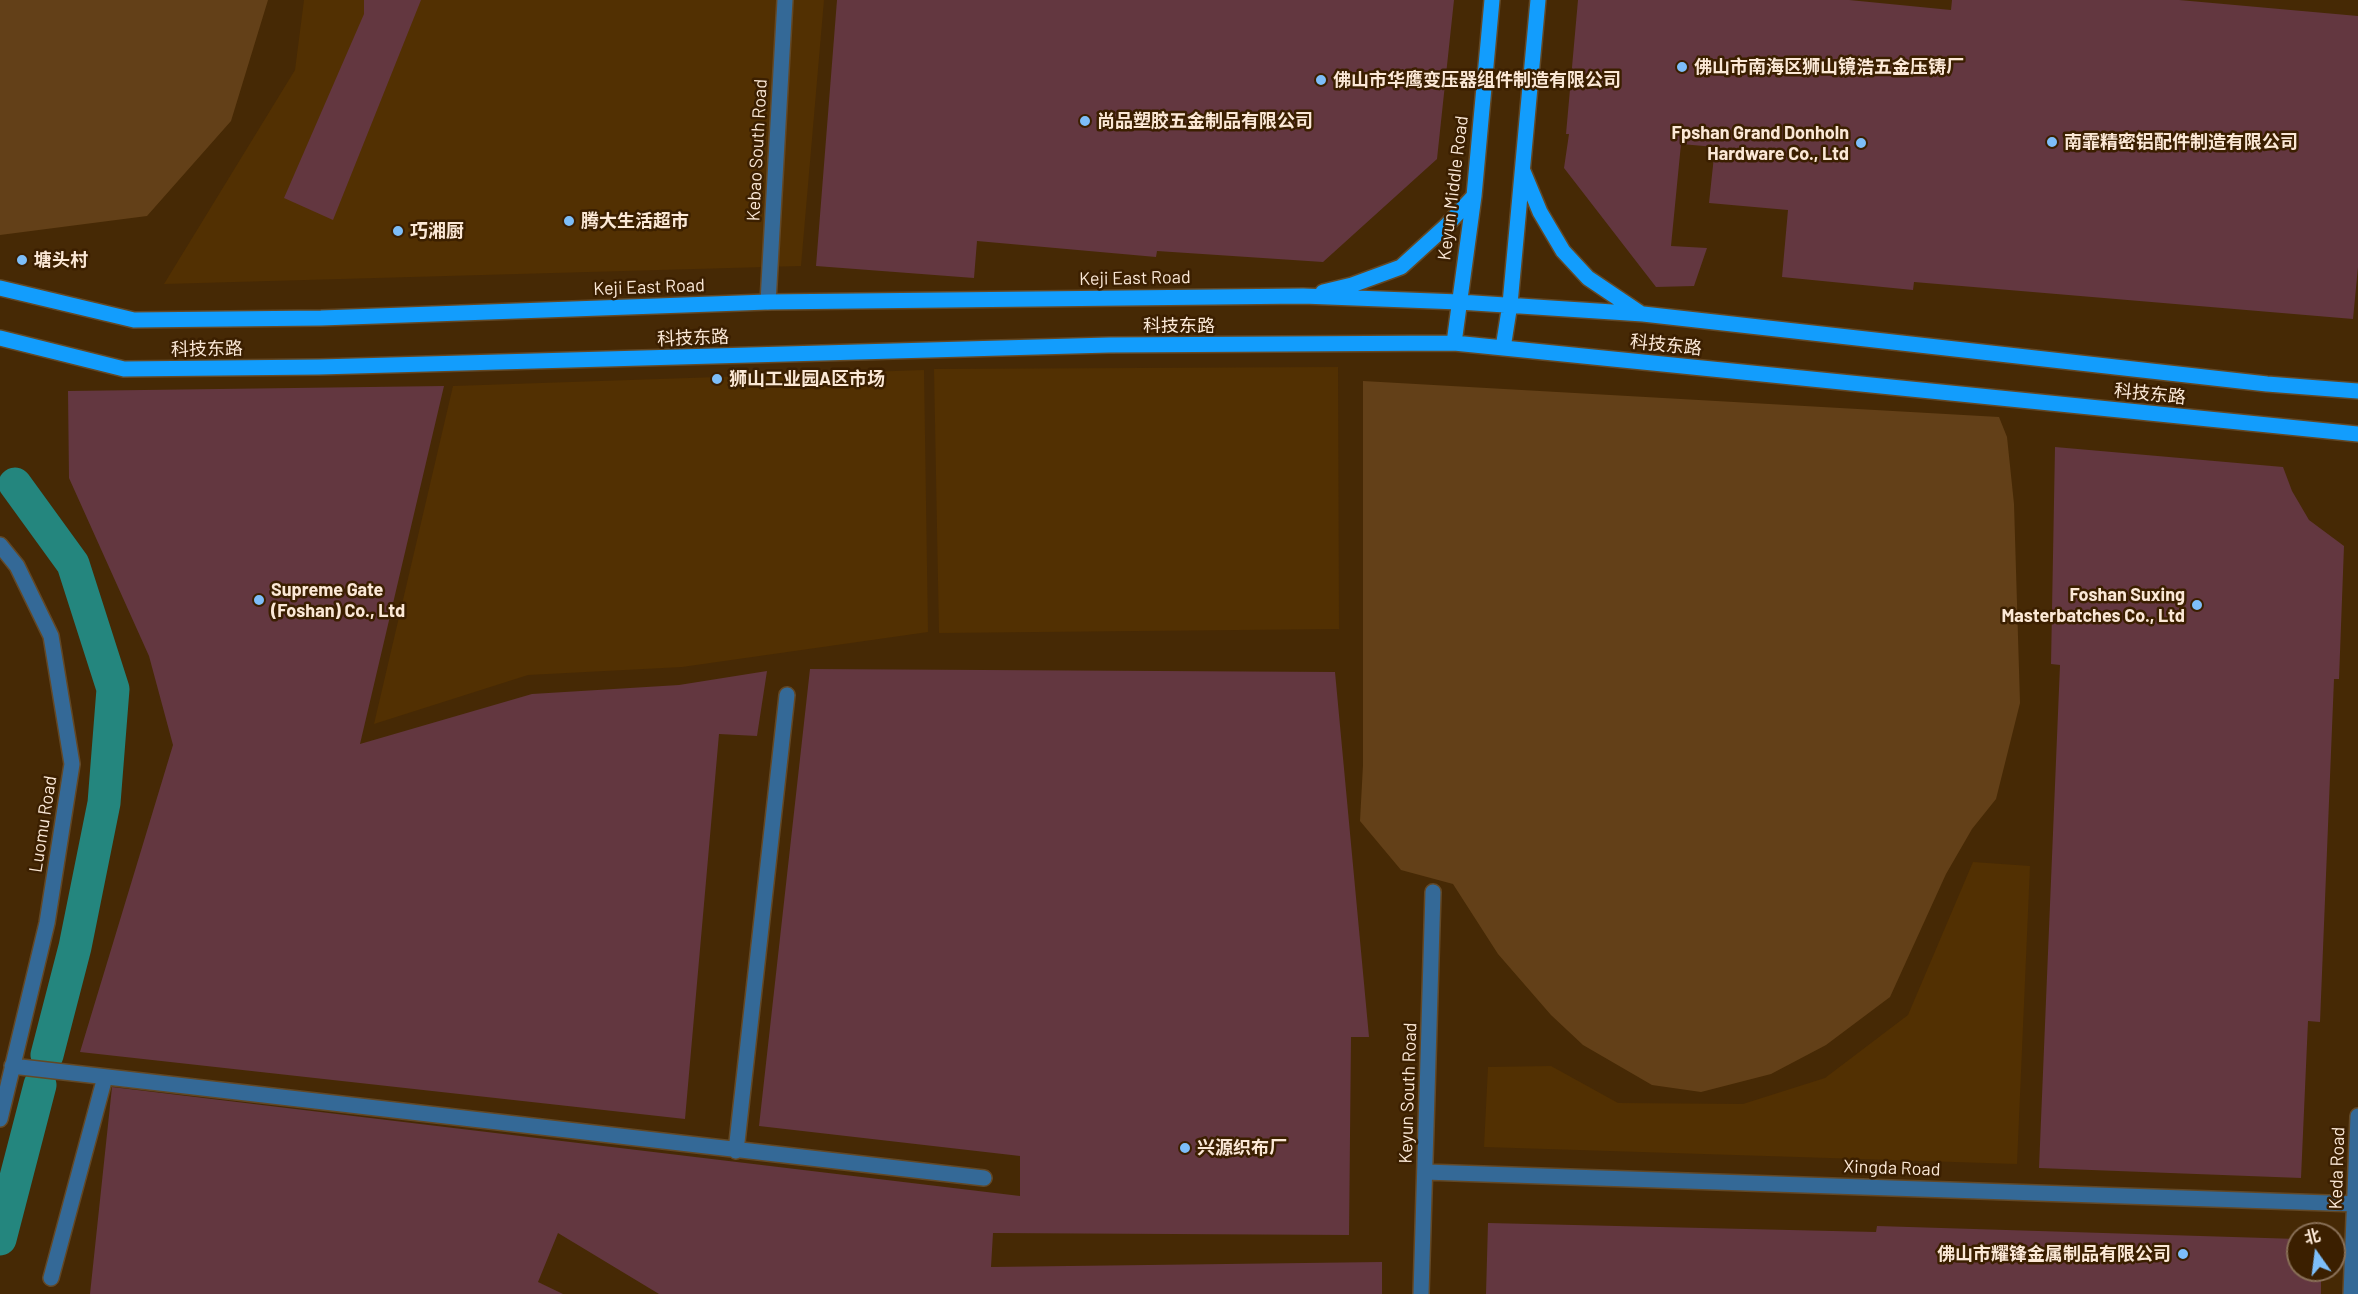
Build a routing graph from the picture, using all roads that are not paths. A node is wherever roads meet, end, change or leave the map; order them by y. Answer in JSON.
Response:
{"nodes":[{"id":1,"x":785,"y":0,"type":"edge"},
{"id":2,"x":1492,"y":0,"type":"edge"},
{"id":3,"x":1538,"y":0,"type":"edge"},
{"id":4,"x":1522,"y":169,"type":"junction"},
{"id":5,"x":1474,"y":196,"type":"junction"},
{"id":6,"x":0,"y":288,"type":"edge"},
{"id":7,"x":1303,"y":296,"type":"junction"},
{"id":8,"x":768,"y":302,"type":"junction"},
{"id":9,"x":1459,"y":302,"type":"junction"},
{"id":10,"x":1510,"y":304,"type":"junction"},
{"id":11,"x":1643,"y":314,"type":"junction"},
{"id":12,"x":0,"y":338,"type":"edge"},
{"id":13,"x":1454,"y":344,"type":"junction"},
{"id":14,"x":1503,"y":348,"type":"junction"},
{"id":15,"x":2358,"y":391,"type":"edge"},
{"id":16,"x":2358,"y":434,"type":"edge"},
{"id":17,"x":0,"y":545,"type":"edge"},
{"id":18,"x":787,"y":695,"type":"dead end"},
{"id":19,"x":1433,"y":892,"type":"dead end"},
{"id":20,"x":12,"y":1066,"type":"junction"},
{"id":21,"x":105,"y":1077,"type":"junction"},
{"id":22,"x":2358,"y":1116,"type":"edge"},
{"id":23,"x":0,"y":1119,"type":"edge"},
{"id":24,"x":736,"y":1151,"type":"junction"},
{"id":25,"x":1425,"y":1172,"type":"junction"},
{"id":26,"x":984,"y":1178,"type":"dead end"},
{"id":27,"x":2356,"y":1204,"type":"edge"},
{"id":28,"x":51,"y":1278,"type":"dead end"},
{"id":29,"x":1422,"y":1294,"type":"edge"},
{"id":30,"x":2351,"y":1294,"type":"edge"}],
"edges":[{"from":1,"to":8,"type":"street","name":"Kebao South Road"},
{"from":2,"to":5,"type":"main road","name":"Keyun Middle Road"},
{"from":3,"to":4,"type":"main road"},
{"from":4,"to":10,"type":"main road"},
{"from":4,"to":11,"type":"main road"},
{"from":5,"to":7,"type":"main road"},
{"from":5,"to":9,"type":"main road","name":"Keyun Middle Road"},
{"from":6,"to":8,"type":"main road","name":"Keji East Road"},
{"from":7,"to":8,"type":"main road","name":"Keji East Road"},
{"from":7,"to":9,"type":"main road"},
{"from":9,"to":10,"type":"main road"},
{"from":9,"to":13,"type":"main road","name":"Keyun Middle Road"},
{"from":10,"to":11,"type":"main road"},
{"from":10,"to":14,"type":"main road"},
{"from":11,"to":15,"type":"main road"},
{"from":12,"to":13,"type":"main road","name":"科技东路"},
{"from":13,"to":14,"type":"main road","name":"科技东路"},
{"from":14,"to":16,"type":"main road","name":"科技东路"},
{"from":17,"to":20,"type":"street","name":"Luomu Road"},
{"from":18,"to":24,"type":"street"},
{"from":19,"to":25,"type":"street","name":"Keyun South Road"},
{"from":20,"to":21,"type":"street"},
{"from":20,"to":23,"type":"street","name":"Luomu Road"},
{"from":21,"to":24,"type":"street"},
{"from":21,"to":28,"type":"street"},
{"from":22,"to":27,"type":"street","name":"Keda Road"},
{"from":24,"to":26,"type":"street"},
{"from":25,"to":27,"type":"street","name":"Xingda Road"},
{"from":25,"to":29,"type":"street","name":"Keyun South Road"},
{"from":27,"to":30,"type":"street","name":"Keda Road"}]}
